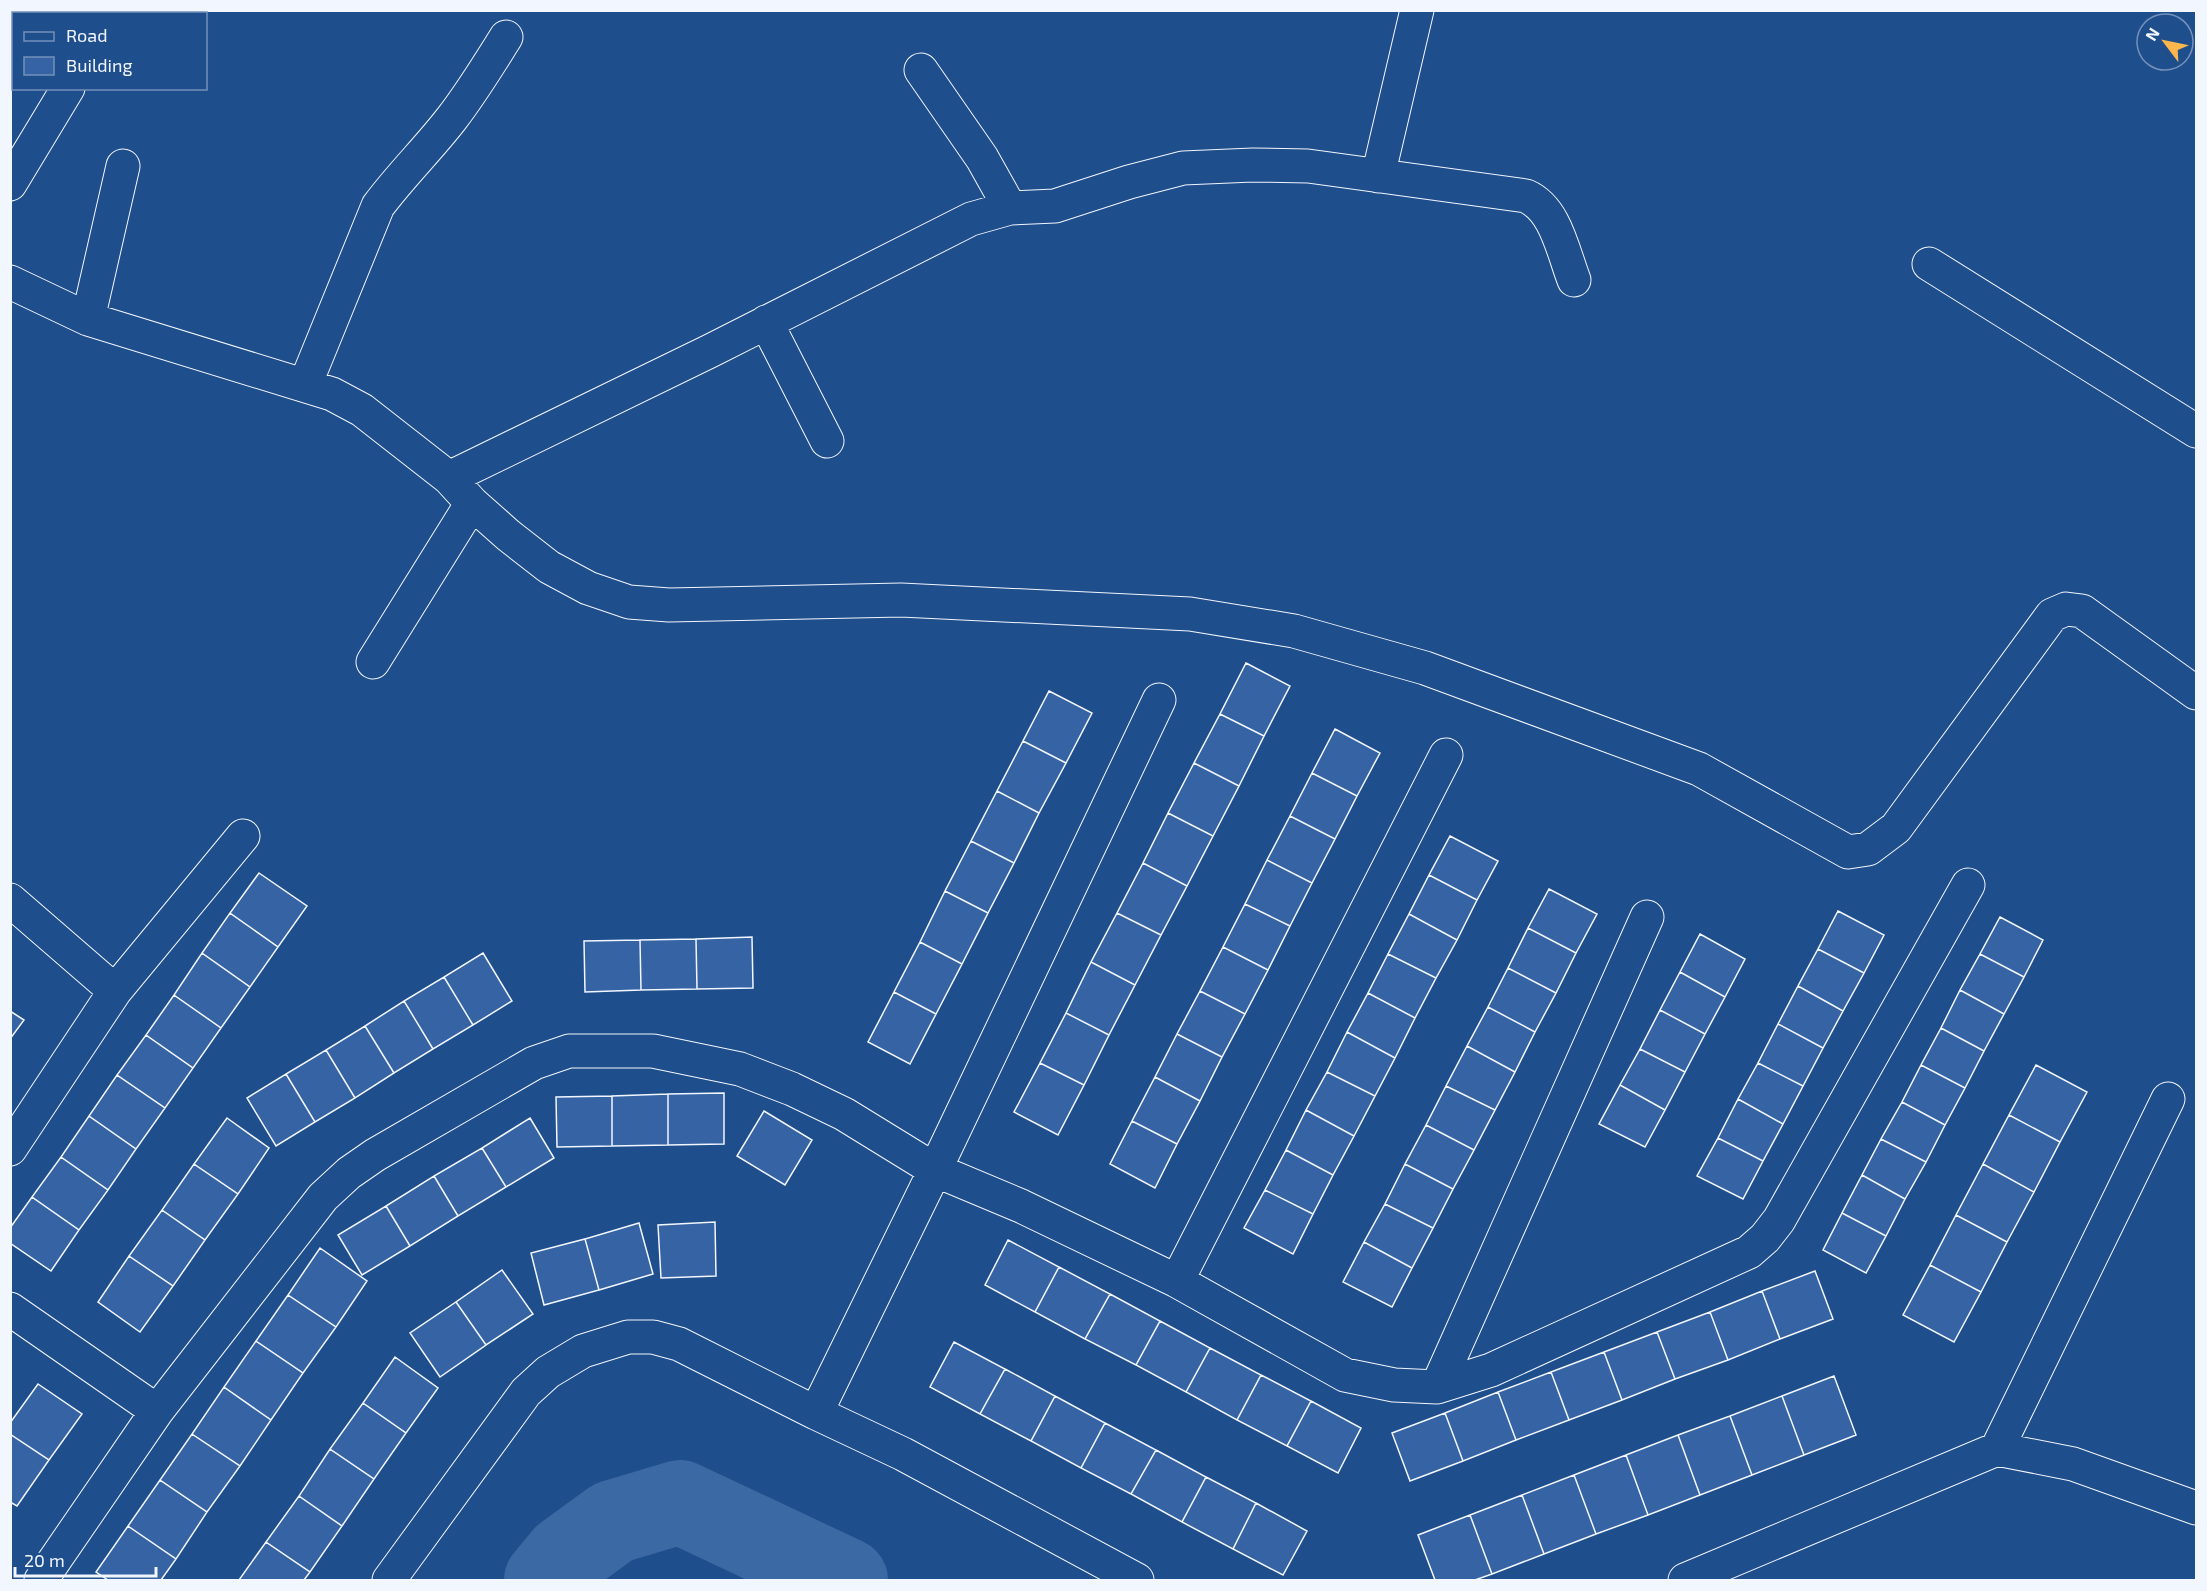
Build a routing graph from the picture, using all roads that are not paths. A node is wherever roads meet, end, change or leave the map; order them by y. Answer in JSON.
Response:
{"nodes":[{"id":1,"x":1417,"y":10,"type":"edge"},
{"id":2,"x":506,"y":37,"type":"dead end"},
{"id":3,"x":921,"y":69,"type":"dead end"},
{"id":4,"x":67,"y":90,"type":"edge"},
{"id":5,"x":123,"y":166,"type":"dead end"},
{"id":6,"x":1378,"y":176,"type":"junction"},
{"id":7,"x":10,"y":184,"type":"edge"},
{"id":8,"x":1010,"y":208,"type":"junction"},
{"id":9,"x":1929,"y":264,"type":"dead end"},
{"id":10,"x":1574,"y":280,"type":"dead end"},
{"id":11,"x":10,"y":282,"type":"edge"},
{"id":12,"x":88,"y":319,"type":"junction"},
{"id":13,"x":766,"y":322,"type":"junction"},
{"id":14,"x":305,"y":385,"type":"junction"},
{"id":15,"x":2196,"y":431,"type":"edge"},
{"id":16,"x":827,"y":441,"type":"dead end"},
{"id":17,"x":449,"y":478,"type":"junction"},
{"id":18,"x":472,"y":503,"type":"junction"},
{"id":19,"x":373,"y":662,"type":"dead end"},
{"id":20,"x":2196,"y":693,"type":"edge"},
{"id":21,"x":1159,"y":700,"type":"dead end"},
{"id":22,"x":1446,"y":755,"type":"dead end"},
{"id":23,"x":243,"y":836,"type":"dead end"},
{"id":24,"x":1968,"y":885,"type":"dead end"},
{"id":25,"x":10,"y":900,"type":"edge"},
{"id":26,"x":1647,"y":917,"type":"dead end"},
{"id":27,"x":116,"y":991,"type":"junction"},
{"id":28,"x":2168,"y":1099,"type":"dead end"},
{"id":29,"x":10,"y":1149,"type":"edge"},
{"id":30,"x":935,"y":1170,"type":"junction"},
{"id":31,"x":1177,"y":1281,"type":"junction"},
{"id":32,"x":10,"y":1310,"type":"edge"},
{"id":33,"x":1437,"y":1388,"type":"junction"},
{"id":34,"x":157,"y":1411,"type":"junction"},
{"id":35,"x":816,"y":1413,"type":"junction"},
{"id":36,"x":1997,"y":1449,"type":"junction"},
{"id":37,"x":2196,"y":1508,"type":"edge"},
{"id":38,"x":40,"y":1581,"type":"edge"},
{"id":39,"x":389,"y":1581,"type":"edge"},
{"id":40,"x":1137,"y":1581,"type":"edge"},
{"id":41,"x":1685,"y":1581,"type":"edge"}],
"edges":[{"from":1,"to":6,"type":"street"},
{"from":2,"to":14,"type":"street"},
{"from":3,"to":8,"type":"street"},
{"from":4,"to":7,"type":"street"},
{"from":5,"to":12,"type":"street"},
{"from":6,"to":8,"type":"street"},
{"from":6,"to":10,"type":"street"},
{"from":8,"to":13,"type":"street"},
{"from":9,"to":15,"type":"street"},
{"from":11,"to":12,"type":"street"},
{"from":12,"to":14,"type":"street"},
{"from":13,"to":16,"type":"street"},
{"from":13,"to":17,"type":"street"},
{"from":14,"to":17,"type":"street"},
{"from":17,"to":18,"type":"street"},
{"from":18,"to":19,"type":"street"},
{"from":18,"to":20,"type":"street"},
{"from":21,"to":30,"type":"street"},
{"from":22,"to":31,"type":"street"},
{"from":23,"to":27,"type":"street"},
{"from":24,"to":33,"type":"street"},
{"from":25,"to":27,"type":"street"},
{"from":26,"to":33,"type":"street"},
{"from":27,"to":29,"type":"street"},
{"from":28,"to":36,"type":"street"},
{"from":30,"to":31,"type":"street"},
{"from":30,"to":34,"type":"street"},
{"from":30,"to":35,"type":"street"},
{"from":31,"to":33,"type":"street"},
{"from":32,"to":34,"type":"street"},
{"from":34,"to":38,"type":"street"},
{"from":35,"to":39,"type":"street"},
{"from":35,"to":40,"type":"street"},
{"from":36,"to":37,"type":"street"},
{"from":36,"to":41,"type":"street"}]}
